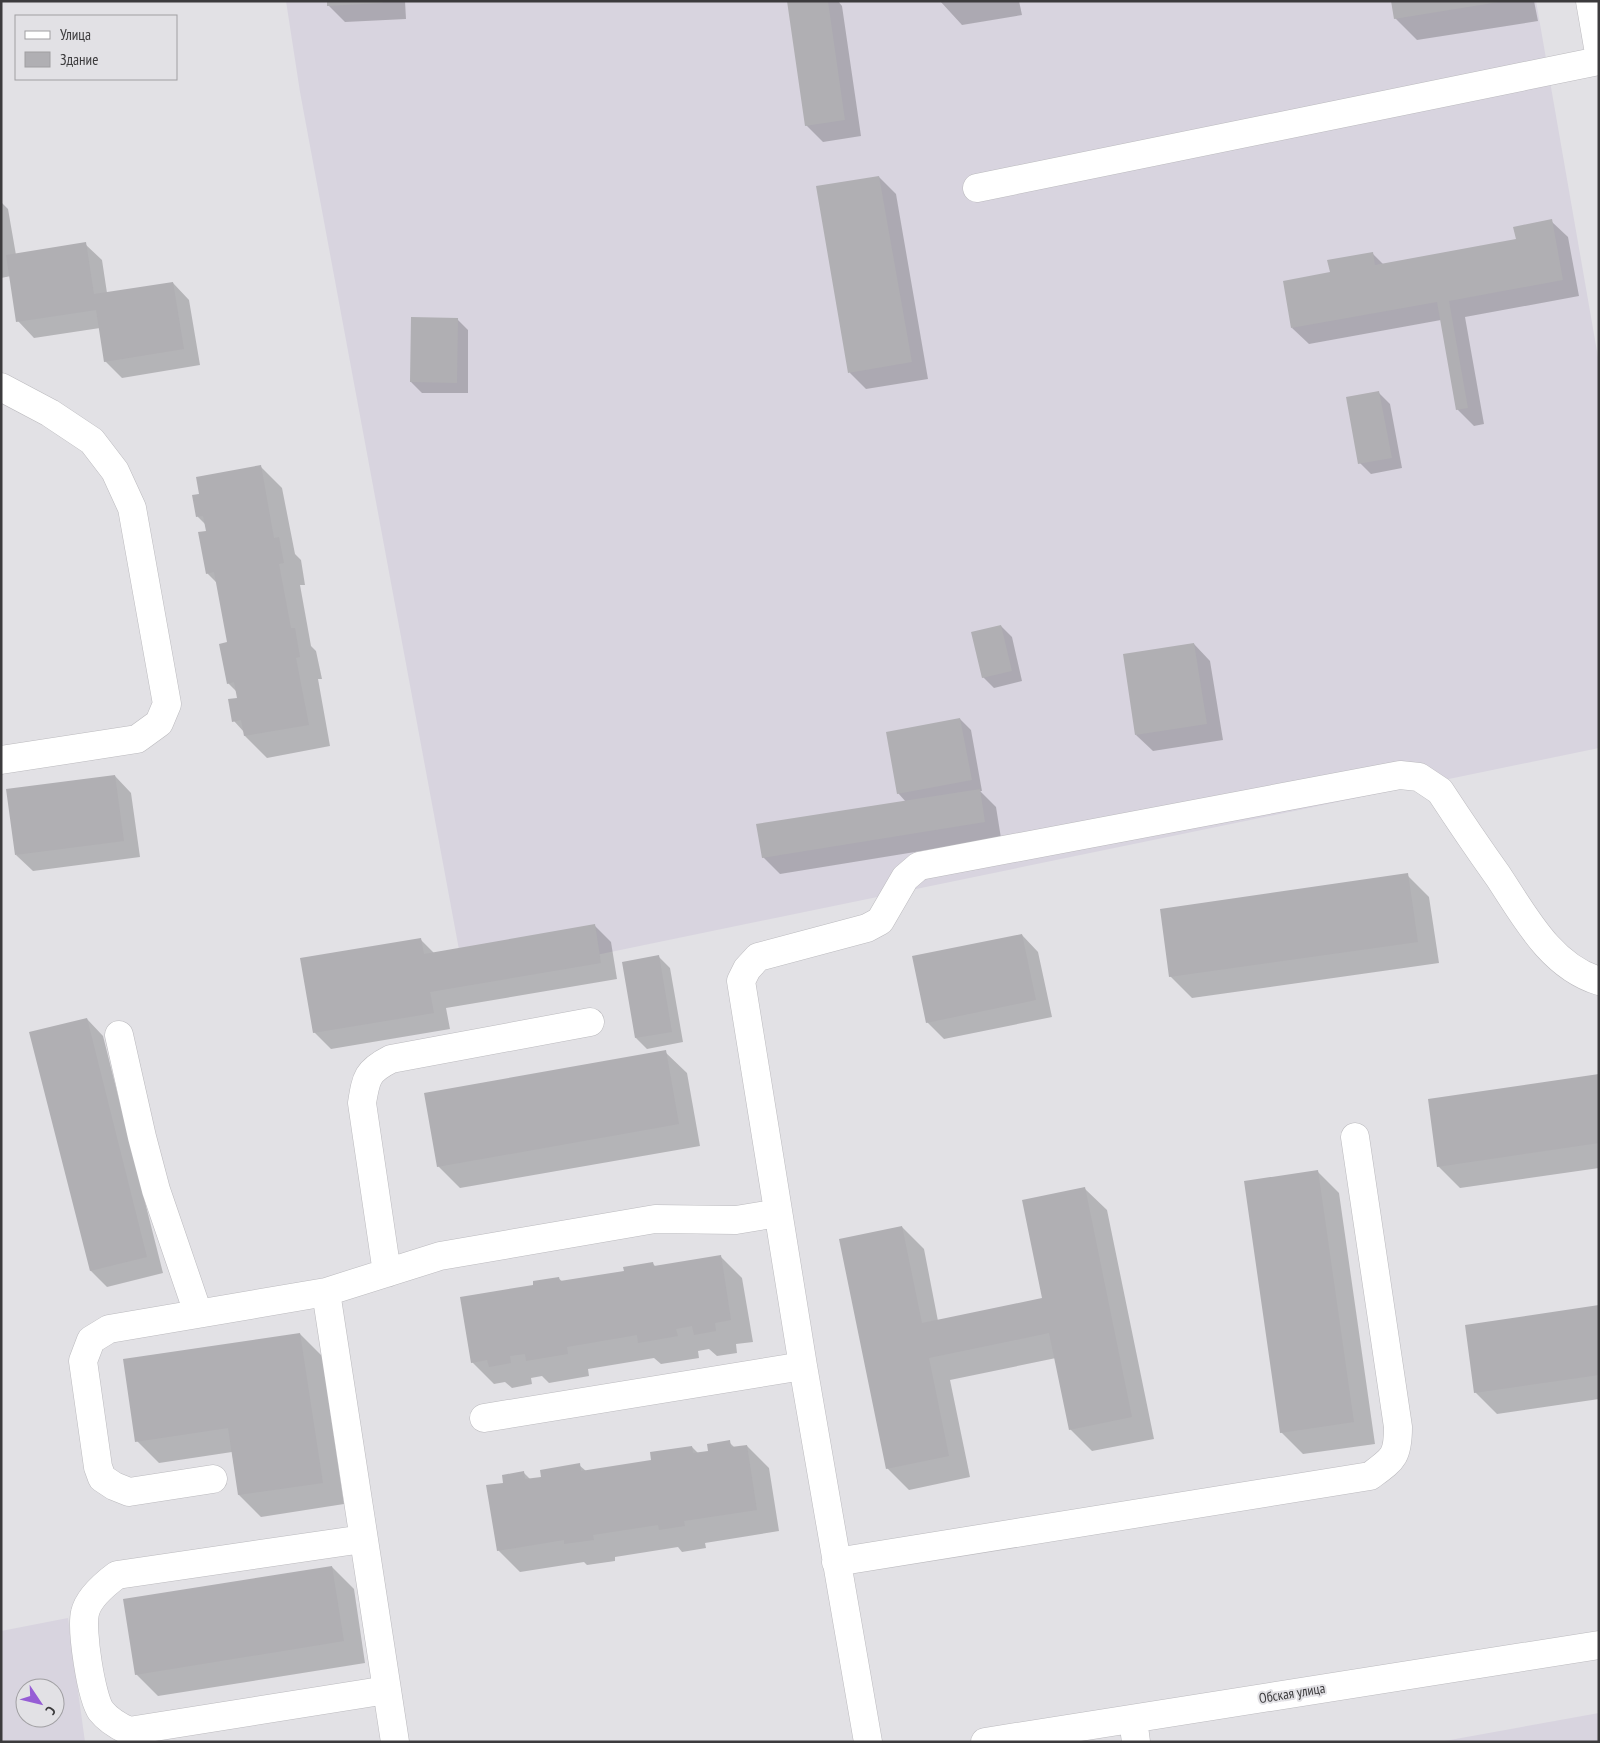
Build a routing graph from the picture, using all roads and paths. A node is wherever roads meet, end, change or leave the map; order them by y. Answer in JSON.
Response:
{"nodes":[{"id":1,"x":1590,"y":1,"type":"edge"},
{"id":2,"x":1599,"y":53,"type":"edge"},
{"id":3,"x":1599,"y":61,"type":"edge"},
{"id":4,"x":977,"y":188,"type":"dead end"},
{"id":5,"x":1,"y":386,"type":"edge"},
{"id":6,"x":1,"y":760,"type":"edge"},
{"id":7,"x":1599,"y":981,"type":"edge"},
{"id":8,"x":590,"y":1022,"type":"dead end"},
{"id":9,"x":119,"y":1034,"type":"dead end"},
{"id":10,"x":1355,"y":1137,"type":"dead end"},
{"id":11,"x":778,"y":1213,"type":"junction"},
{"id":12,"x":387,"y":1272,"type":"junction"},
{"id":13,"x":326,"y":1292,"type":"junction"},
{"id":14,"x":198,"y":1314,"type":"junction"},
{"id":15,"x":802,"y":1366,"type":"junction"},
{"id":16,"x":484,"y":1418,"type":"dead end"},
{"id":17,"x":213,"y":1479,"type":"dead end"},
{"id":18,"x":363,"y":1539,"type":"junction"},
{"id":19,"x":836,"y":1562,"type":"junction"},
{"id":20,"x":1599,"y":1645,"type":"edge"},
{"id":21,"x":387,"y":1690,"type":"junction"},
{"id":22,"x":1135,"y":1730,"type":"edge"},
{"id":23,"x":395,"y":1742,"type":"edge"},
{"id":24,"x":868,"y":1742,"type":"edge"},
{"id":25,"x":985,"y":1742,"type":"edge"}],
"edges":[{"from":1,"to":2,"type":"street"},
{"from":3,"to":4,"type":"street"},
{"from":5,"to":6,"type":"street"},
{"from":7,"to":11,"type":"street"},
{"from":8,"to":12,"type":"street"},
{"from":9,"to":14,"type":"street"},
{"from":10,"to":19,"type":"street"},
{"from":11,"to":12,"type":"street"},
{"from":11,"to":15,"type":"street"},
{"from":12,"to":13,"type":"street"},
{"from":13,"to":14,"type":"street"},
{"from":13,"to":18,"type":"street"},
{"from":14,"to":17,"type":"street"},
{"from":15,"to":16,"type":"street"},
{"from":15,"to":19,"type":"street"},
{"from":18,"to":21,"type":"street"},
{"from":18,"to":21,"type":"street"},
{"from":19,"to":24,"type":"street"},
{"from":20,"to":22,"type":"street","name":"Обская улица"},
{"from":21,"to":23,"type":"street"},
{"from":22,"to":25,"type":"street","name":"Обская улица"}]}
